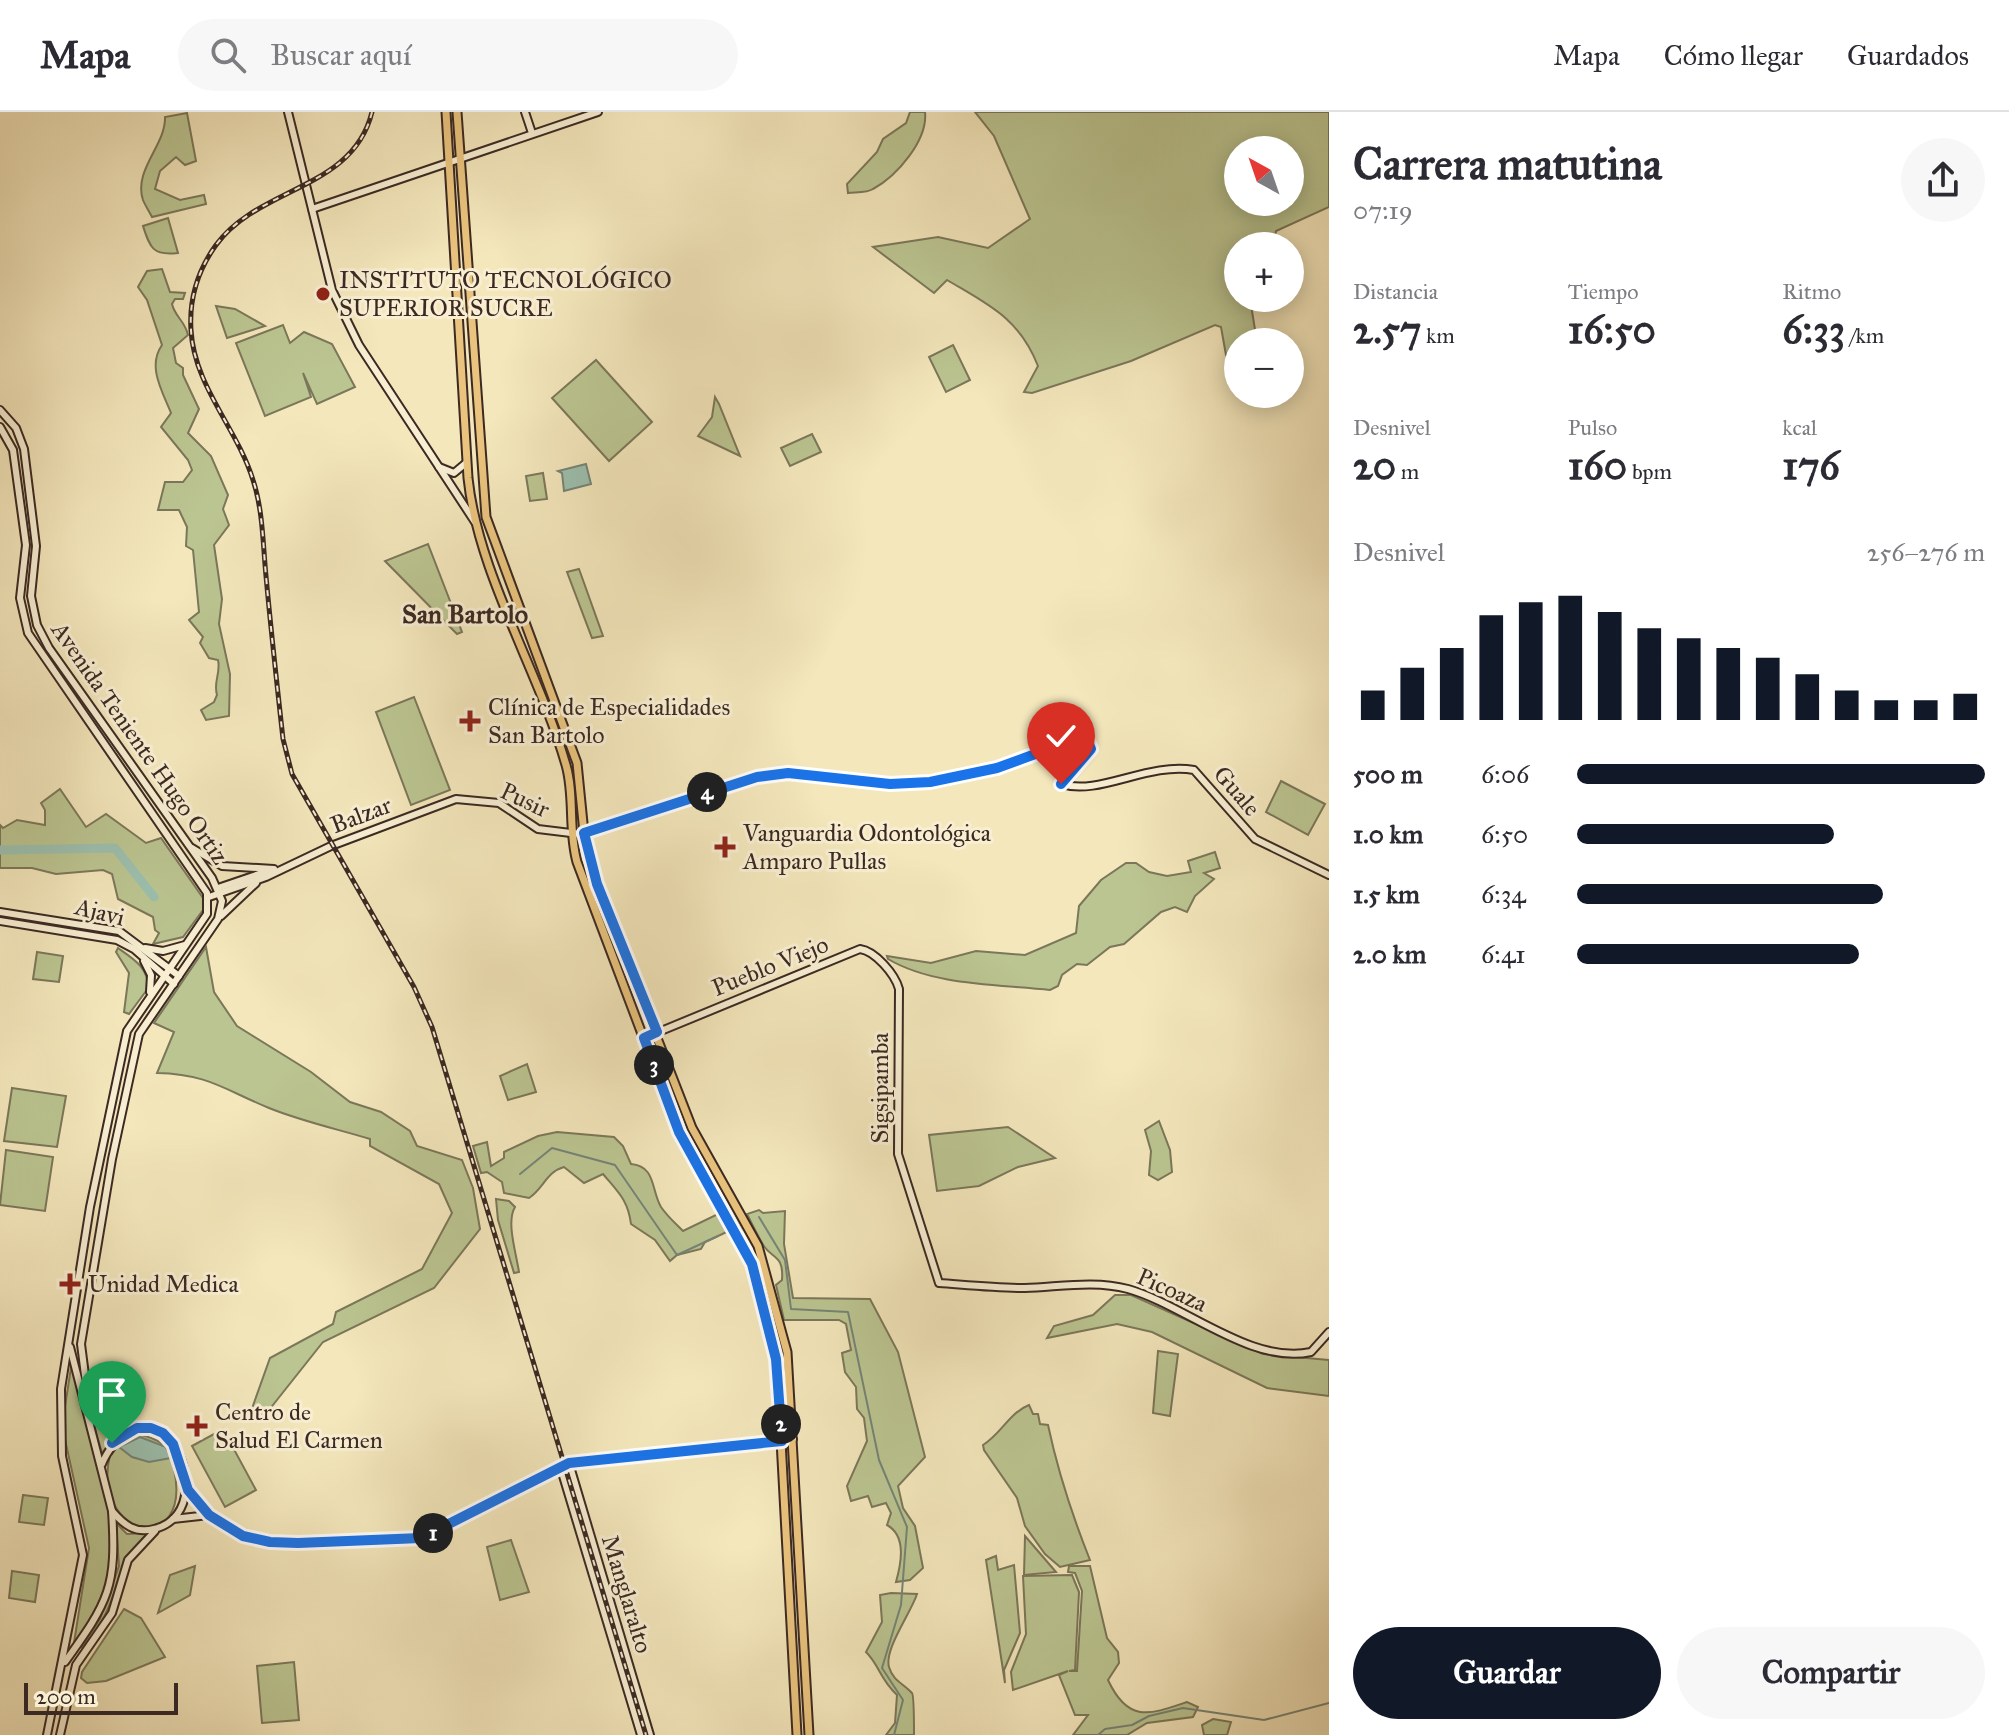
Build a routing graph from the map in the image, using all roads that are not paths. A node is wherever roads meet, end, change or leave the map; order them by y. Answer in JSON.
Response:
{"nodes":[{"id":1,"x":288,"y":112,"type":"edge"},
{"id":2,"x":446,"y":112,"type":"edge"},
{"id":3,"x":457,"y":112,"type":"edge"},
{"id":4,"x":525,"y":112,"type":"edge"},
{"id":5,"x":598,"y":112,"type":"edge"},
{"id":6,"x":532,"y":133,"type":"junction"},
{"id":7,"x":461,"y":159,"type":"junction"},
{"id":8,"x":450,"y":162,"type":"junction"},
{"id":9,"x":312,"y":209,"type":"junction"},
{"id":10,"x":0,"y":410,"type":"edge"},
{"id":11,"x":0,"y":427,"type":"edge"},
{"id":12,"x":467,"y":459,"type":"junction"},
{"id":13,"x":435,"y":462,"type":"junction"},
{"id":14,"x":475,"y":522,"type":"junction"},
{"id":15,"x":1061,"y":784,"type":"joint"},
{"id":16,"x":452,"y":800,"type":"joint"},
{"id":17,"x":584,"y":833,"type":"junction"},
{"id":18,"x":571,"y":834,"type":"junction"},
{"id":19,"x":189,"y":846,"type":"junction"},
{"id":20,"x":284,"y":867,"type":"junction"},
{"id":21,"x":274,"y":869,"type":"junction"},
{"id":22,"x":1329,"y":875,"type":"edge"},
{"id":23,"x":266,"y":877,"type":"junction"},
{"id":24,"x":219,"y":891,"type":"junction"},
{"id":25,"x":208,"y":895,"type":"junction"},
{"id":26,"x":0,"y":912,"type":"edge"},
{"id":27,"x":218,"y":919,"type":"junction"},
{"id":28,"x":0,"y":921,"type":"edge"},
{"id":29,"x":185,"y":945,"type":"junction"},
{"id":30,"x":142,"y":951,"type":"junction"},
{"id":31,"x":168,"y":968,"type":"junction"},
{"id":32,"x":164,"y":975,"type":"junction"},
{"id":33,"x":179,"y":976,"type":"junction"},
{"id":34,"x":174,"y":984,"type":"junction"},
{"id":35,"x":898,"y":984,"type":"joint"},
{"id":36,"x":149,"y":995,"type":"junction"},
{"id":37,"x":657,"y":1032,"type":"junction"},
{"id":38,"x":644,"y":1038,"type":"junction"},
{"id":39,"x":939,"y":1283,"type":"joint"},
{"id":40,"x":1329,"y":1332,"type":"edge"},
{"id":41,"x":69,"y":1340,"type":"junction"},
{"id":42,"x":137,"y":1428,"type":"junction"},
{"id":43,"x":793,"y":1439,"type":"junction"},
{"id":44,"x":782,"y":1441,"type":"junction"},
{"id":45,"x":569,"y":1463,"type":"junction"},
{"id":46,"x":102,"y":1464,"type":"junction"},
{"id":47,"x":560,"y":1466,"type":"junction"},
{"id":48,"x":188,"y":1490,"type":"junction"},
{"id":49,"x":112,"y":1511,"type":"junction"},
{"id":50,"x":209,"y":1515,"type":"junction"},
{"id":51,"x":173,"y":1519,"type":"junction"},
{"id":52,"x":161,"y":1527,"type":"junction"},
{"id":53,"x":62,"y":1666,"type":"junction"},
{"id":54,"x":47,"y":1735,"type":"edge"},
{"id":55,"x":60,"y":1735,"type":"edge"},
{"id":56,"x":641,"y":1735,"type":"edge"},
{"id":57,"x":650,"y":1735,"type":"edge"},
{"id":58,"x":797,"y":1735,"type":"edge"},
{"id":59,"x":809,"y":1735,"type":"edge"}],
"edges":[{"from":1,"to":9,"type":"main road"},
{"from":2,"to":8,"type":"main road"},
{"from":3,"to":7,"type":"main road"},
{"from":4,"to":6,"type":"main road"},
{"from":5,"to":6,"type":"main road"},
{"from":6,"to":7,"type":"main road"},
{"from":7,"to":8,"type":"main road"},
{"from":7,"to":17,"type":"main road"},
{"from":8,"to":9,"type":"main road"},
{"from":8,"to":12,"type":"main road"},
{"from":9,"to":13,"type":"main road"},
{"from":10,"to":19,"type":"main road","name":"Avenida Teniente Hugo Ortiz"},
{"from":11,"to":25,"type":"main road","name":"Avenida Teniente Hugo Ortiz"},
{"from":12,"to":13,"type":"main road"},
{"from":12,"to":14,"type":"main road"},
{"from":13,"to":14,"type":"main road"},
{"from":14,"to":18,"type":"main road"},
{"from":15,"to":17,"type":"main road","name":"Pusir"},
{"from":15,"to":22,"type":"main road","name":"Guale"},
{"from":16,"to":18,"type":"main road","name":"Pusir"},
{"from":16,"to":20,"type":"main road","name":"Balzar"},
{"from":17,"to":18,"type":"main road","name":"Pusir"},
{"from":17,"to":37,"type":"main road"},
{"from":18,"to":38,"type":"main road"},
{"from":19,"to":21,"type":"main road"},
{"from":19,"to":24,"type":"main road","name":"Avenida Teniente Hugo Ortiz"},
{"from":20,"to":21,"type":"main road","name":"Balzar"},
{"from":20,"to":23,"type":"main road","name":"Balzar"},
{"from":21,"to":24,"type":"main road","name":"Balzar"},
{"from":23,"to":24,"type":"main road","name":"Balzar"},
{"from":23,"to":27,"type":"main road"},
{"from":24,"to":25,"type":"main road","name":"Balzar"},
{"from":24,"to":27,"type":"main road","name":"Avenida Teniente Hugo Ortiz"},
{"from":25,"to":29,"type":"main road","name":"Avenida Teniente Hugo Ortiz"},
{"from":26,"to":30,"type":"main road","name":"Ajavi"},
{"from":27,"to":33,"type":"main road","name":"Avenida Teniente Hugo Ortiz"},
{"from":28,"to":30,"type":"main road","name":"Ajavi"},
{"from":29,"to":30,"type":"main road"},
{"from":29,"to":31,"type":"main road","name":"Avenida Teniente Hugo Ortiz"},
{"from":30,"to":31,"type":"main road","name":"Ajavi"},
{"from":30,"to":32,"type":"main road","name":"Ajavi"},
{"from":30,"to":36,"type":"main road"},
{"from":31,"to":32,"type":"main road","name":"Avenida Teniente Hugo Ortiz"},
{"from":31,"to":33,"type":"main road","name":"Ajavi"},
{"from":32,"to":34,"type":"main road","name":"Ajavi"},
{"from":32,"to":36,"type":"main road","name":"Avenida Teniente Hugo Ortiz"},
{"from":33,"to":34,"type":"main road","name":"Avenida Teniente Hugo Ortiz"},
{"from":34,"to":42,"type":"main road","name":"Avenida Teniente Hugo Ortiz"},
{"from":35,"to":37,"type":"main road","name":"Pueblo Viejo"},
{"from":35,"to":39,"type":"main road","name":"Sigsipamba"},
{"from":36,"to":41,"type":"main road","name":"Avenida Teniente Hugo Ortiz"},
{"from":37,"to":38,"type":"main road","name":"Pueblo Viejo"},
{"from":37,"to":43,"type":"main road"},
{"from":38,"to":44,"type":"main road"},
{"from":39,"to":40,"type":"main road","name":"Picoaza"},
{"from":41,"to":46,"type":"main road","name":"Avenida Teniente Hugo Ortiz"},
{"from":41,"to":53,"type":"main road","name":"Avenida Teniente Hugo Ortiz"},
{"from":42,"to":46,"type":"main road"},
{"from":42,"to":48,"type":"main road"},
{"from":43,"to":44,"type":"main road"},
{"from":43,"to":59,"type":"main road"},
{"from":44,"to":45,"type":"main road"},
{"from":44,"to":58,"type":"main road"},
{"from":45,"to":47,"type":"main road"},
{"from":45,"to":57,"type":"main road","name":"Manglaralto"},
{"from":46,"to":49,"type":"main road"},
{"from":47,"to":50,"type":"main road"},
{"from":47,"to":56,"type":"main road","name":"Manglaralto"},
{"from":48,"to":50,"type":"main road"},
{"from":48,"to":51,"type":"main road"},
{"from":49,"to":52,"type":"main road"},
{"from":49,"to":53,"type":"main road","name":"Avenida Teniente Hugo Ortiz"},
{"from":50,"to":51,"type":"main road"},
{"from":51,"to":52,"type":"main road"},
{"from":52,"to":55,"type":"main road"},
{"from":53,"to":54,"type":"main road","name":"Avenida Teniente Hugo Ortiz"}]}
